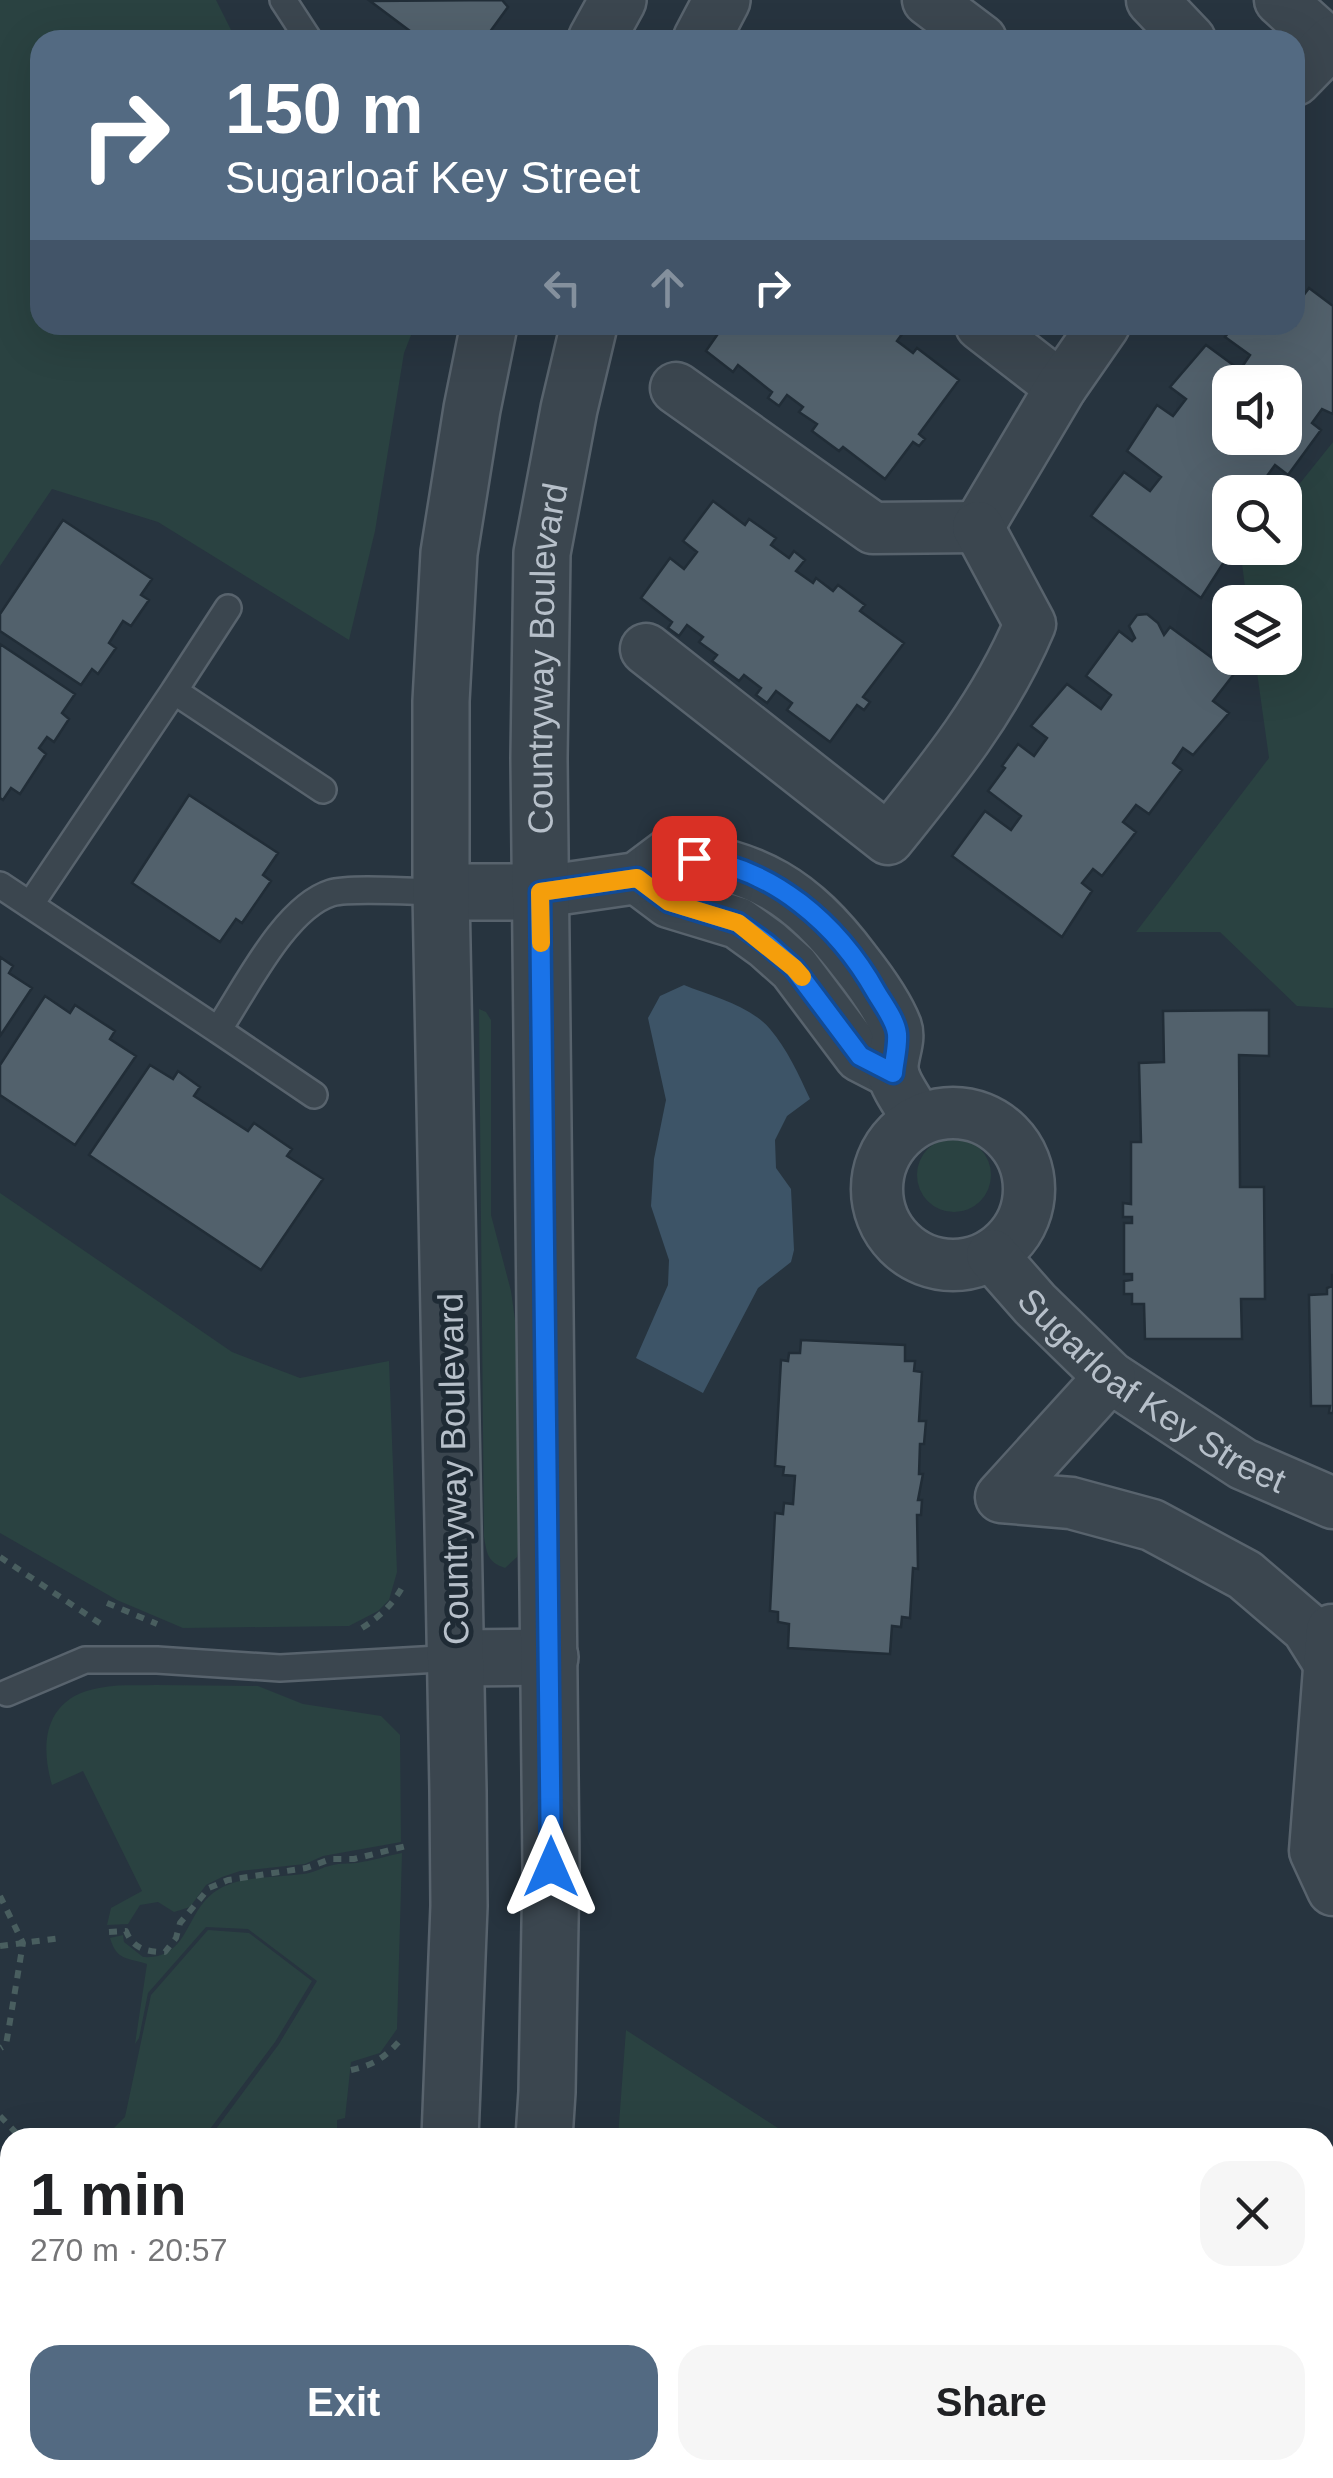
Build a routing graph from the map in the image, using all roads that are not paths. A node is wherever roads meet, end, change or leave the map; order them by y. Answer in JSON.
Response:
{"nodes":[{"id":1,"x":283,"y":0,"type":"edge"},
{"id":2,"x":580,"y":0,"type":"edge"},
{"id":3,"x":618,"y":0,"type":"edge"},
{"id":4,"x":684,"y":0,"type":"edge"},
{"id":5,"x":722,"y":0,"type":"edge"},
{"id":6,"x":928,"y":0,"type":"edge"},
{"id":7,"x":1152,"y":0,"type":"edge"},
{"id":8,"x":1280,"y":0,"type":"edge"},
{"id":9,"x":302,"y":30,"type":"edge"},
{"id":10,"x":565,"y":30,"type":"edge"},
{"id":11,"x":602,"y":30,"type":"edge"},
{"id":12,"x":670,"y":30,"type":"edge"},
{"id":13,"x":706,"y":30,"type":"edge"},
{"id":14,"x":968,"y":30,"type":"edge"},
{"id":15,"x":1180,"y":30,"type":"edge"},
{"id":16,"x":1331,"y":43,"type":"edge"},
{"id":17,"x":1305,"y":70,"type":"edge"},
{"id":18,"x":488,"y":335,"type":"edge"},
{"id":19,"x":587,"y":335,"type":"edge"},
{"id":20,"x":994,"y":335,"type":"edge"},
{"id":21,"x":1097,"y":335,"type":"edge"},
{"id":22,"x":1062,"y":387,"type":"junction"},
{"id":23,"x":676,"y":388,"type":"dead end"},
{"id":24,"x":978,"y":527,"type":"junction"},
{"id":25,"x":228,"y":608,"type":"dead end"},
{"id":26,"x":646,"y":650,"type":"dead end"},
{"id":27,"x":174,"y":691,"type":"junction"},
{"id":28,"x":323,"y":790,"type":"dead end"},
{"id":29,"x":0,"y":884,"type":"edge"},
{"id":30,"x":441,"y":892,"type":"junction"},
{"id":31,"x":540,"y":892,"type":"junction"},
{"id":32,"x":30,"y":905,"type":"junction"},
{"id":33,"x":218,"y":1030,"type":"junction"},
{"id":34,"x":314,"y":1095,"type":"dead end"},
{"id":35,"x":918,"y":1120,"type":"junction"},
{"id":36,"x":992,"y":1255,"type":"junction"},
{"id":37,"x":1110,"y":1377,"type":"junction"},
{"id":38,"x":1333,"y":1503,"type":"edge"},
{"id":39,"x":1331,"y":1639,"type":"edge"},
{"id":40,"x":457,"y":1658,"type":"junction"},
{"id":41,"x":550,"y":1658,"type":"junction"},
{"id":42,"x":7,"y":1693,"type":"dead end"},
{"id":43,"x":1333,"y":1890,"type":"edge"},
{"id":44,"x":450,"y":2128,"type":"edge"},
{"id":45,"x":544,"y":2128,"type":"edge"}],
"edges":[{"from":1,"to":9,"type":"lane"},
{"from":2,"to":10,"type":"street"},
{"from":3,"to":11,"type":"street"},
{"from":4,"to":12,"type":"street"},
{"from":5,"to":13,"type":"street"},
{"from":6,"to":14,"type":"street"},
{"from":7,"to":15,"type":"street"},
{"from":8,"to":16,"type":"street"},
{"from":16,"to":17,"type":"street"},
{"from":18,"to":30,"type":"street","name":"Countryway Boulevard"},
{"from":19,"to":31,"type":"street","name":"Countryway Boulevard"},
{"from":20,"to":22,"type":"street"},
{"from":21,"to":22,"type":"street"},
{"from":22,"to":24,"type":"street"},
{"from":23,"to":24,"type":"street"},
{"from":24,"to":26,"type":"street"},
{"from":25,"to":27,"type":"lane"},
{"from":27,"to":28,"type":"lane"},
{"from":27,"to":32,"type":"lane"},
{"from":29,"to":32,"type":"lane"},
{"from":30,"to":31,"type":"street"},
{"from":30,"to":33,"type":"lane"},
{"from":30,"to":40,"type":"street","name":"Countryway Boulevard"},
{"from":31,"to":35,"type":"street"},
{"from":31,"to":41,"type":"street","name":"Countryway Boulevard"},
{"from":32,"to":33,"type":"lane"},
{"from":33,"to":34,"type":"lane"},
{"from":35,"to":36,"type":"street","name":"Sugarloaf Key Street"},
{"from":35,"to":36,"type":"street","name":"Sugarloaf Key Street"},
{"from":36,"to":37,"type":"street","name":"Sugarloaf Key Street"},
{"from":37,"to":38,"type":"street","name":"Sugarloaf Key Street"},
{"from":37,"to":39,"type":"street"},
{"from":39,"to":43,"type":"street"},
{"from":40,"to":41,"type":"street"},
{"from":40,"to":42,"type":"lane"},
{"from":40,"to":44,"type":"street","name":"Countryway Boulevard"},
{"from":41,"to":45,"type":"street","name":"Countryway Boulevard"}]}
